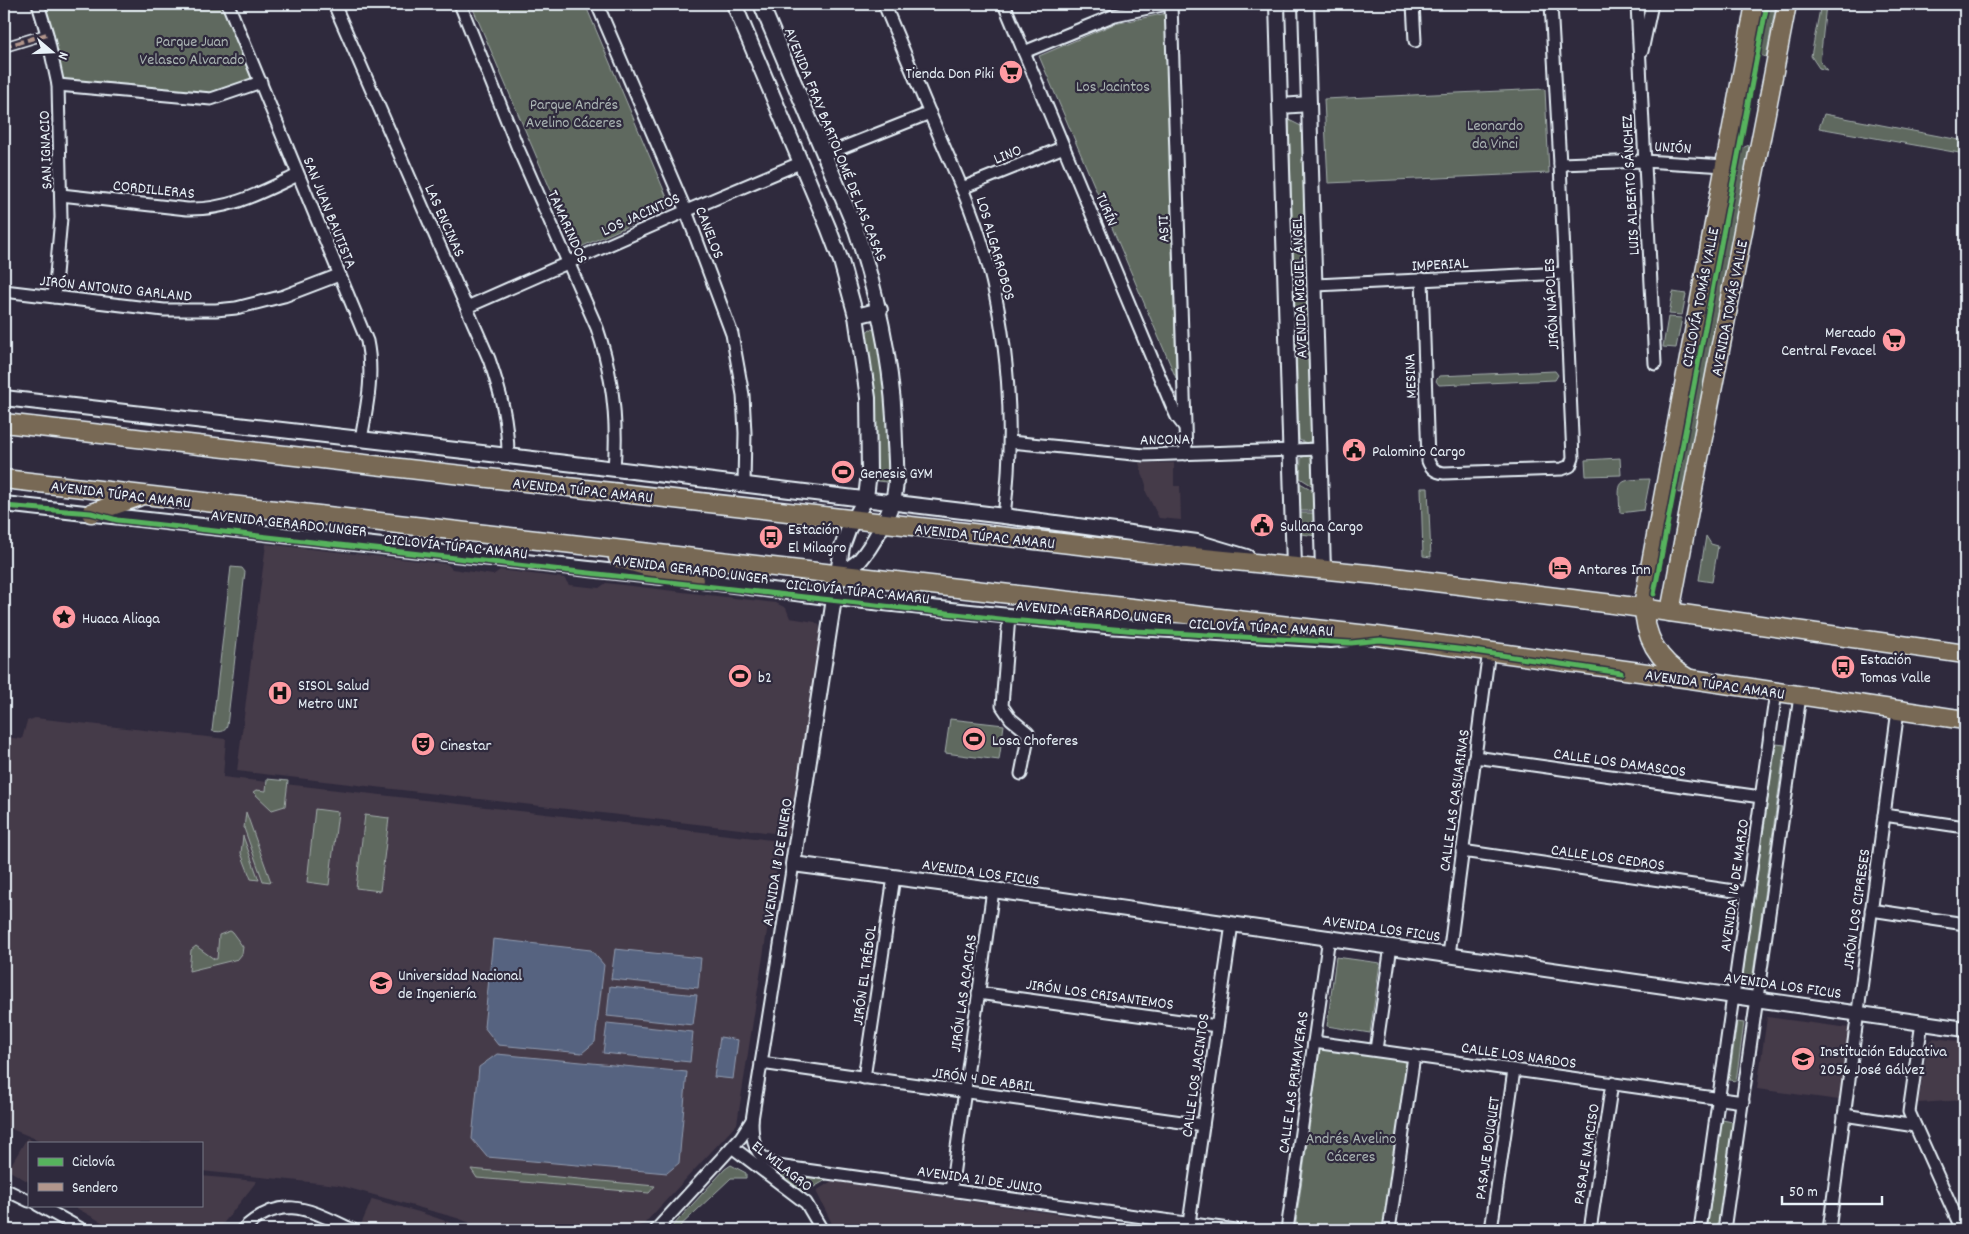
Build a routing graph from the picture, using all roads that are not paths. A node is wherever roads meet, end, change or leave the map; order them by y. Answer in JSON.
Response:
{"nodes":[{"id":1,"x":38,"y":4,"type":"edge"},
{"id":2,"x":228,"y":4,"type":"edge"},
{"id":3,"x":460,"y":4,"type":"edge"},
{"id":4,"x":597,"y":4,"type":"edge"},
{"id":5,"x":734,"y":4,"type":"edge"},
{"id":6,"x":760,"y":4,"type":"edge"},
{"id":7,"x":884,"y":4,"type":"edge"},
{"id":8,"x":1004,"y":4,"type":"edge"},
{"id":9,"x":1167,"y":4,"type":"edge"},
{"id":10,"x":1171,"y":4,"type":"edge"},
{"id":11,"x":1277,"y":4,"type":"edge"},
{"id":12,"x":1306,"y":4,"type":"edge"},
{"id":13,"x":1413,"y":4,"type":"edge"},
{"id":14,"x":1551,"y":4,"type":"edge"},
{"id":15,"x":1636,"y":4,"type":"edge"},
{"id":16,"x":1652,"y":4,"type":"edge"},
{"id":17,"x":1755,"y":4,"type":"edge"},
{"id":18,"x":1787,"y":4,"type":"edge"},
{"id":19,"x":339,"y":5,"type":"edge"},
{"id":20,"x":47,"y":34,"type":"junction"},
{"id":21,"x":1414,"y":41,"type":"dead end"},
{"id":22,"x":4,"y":47,"type":"edge"},
{"id":23,"x":1024,"y":52,"type":"junction"},
{"id":24,"x":1640,"y":60,"type":"junction"},
{"id":25,"x":261,"y":82,"type":"junction"},
{"id":26,"x":58,"y":85,"type":"junction"},
{"id":27,"x":1309,"y":104,"type":"junction"},
{"id":28,"x":1281,"y":106,"type":"junction"},
{"id":29,"x":930,"y":113,"type":"junction"},
{"id":30,"x":1064,"y":147,"type":"junction"},
{"id":31,"x":824,"y":155,"type":"junction"},
{"id":32,"x":1644,"y":161,"type":"junction"},
{"id":33,"x":800,"y":162,"type":"junction"},
{"id":34,"x":1560,"y":164,"type":"junction"},
{"id":35,"x":1725,"y":166,"type":"junction"},
{"id":36,"x":298,"y":175,"type":"junction"},
{"id":37,"x":962,"y":188,"type":"junction"},
{"id":38,"x":61,"y":195,"type":"junction"},
{"id":39,"x":686,"y":210,"type":"junction"},
{"id":40,"x":568,"y":263,"type":"junction"},
{"id":41,"x":1565,"y":273,"type":"junction"},
{"id":42,"x":339,"y":275,"type":"junction"},
{"id":43,"x":1422,"y":280,"type":"junction"},
{"id":44,"x":1316,"y":284,"type":"junction"},
{"id":45,"x":4,"y":291,"type":"edge"},
{"id":46,"x":54,"y":297,"type":"junction"},
{"id":47,"x":467,"y":307,"type":"junction"},
{"id":48,"x":880,"y":310,"type":"junction"},
{"id":49,"x":856,"y":316,"type":"junction"},
{"id":50,"x":1656,"y":364,"type":"dead end"},
{"id":51,"x":4,"y":398,"type":"edge"},
{"id":52,"x":4,"y":423,"type":"edge"},
{"id":53,"x":1184,"y":426,"type":"junction"},
{"id":54,"x":361,"y":439,"type":"junction"},
{"id":55,"x":1010,"y":442,"type":"junction"},
{"id":56,"x":1320,"y":449,"type":"junction"},
{"id":57,"x":1292,"y":450,"type":"junction"},
{"id":58,"x":1186,"y":454,"type":"junction"},
{"id":59,"x":508,"y":456,"type":"junction"},
{"id":60,"x":614,"y":469,"type":"junction"},
{"id":61,"x":1434,"y":470,"type":"joint"},
{"id":62,"x":4,"y":479,"type":"edge"},
{"id":63,"x":744,"y":484,"type":"junction"},
{"id":64,"x":1664,"y":493,"type":"junction"},
{"id":65,"x":143,"y":495,"type":"junction"},
{"id":66,"x":866,"y":498,"type":"junction"},
{"id":67,"x":1691,"y":498,"type":"junction"},
{"id":68,"x":892,"y":502,"type":"junction"},
{"id":69,"x":4,"y":504,"type":"edge"},
{"id":70,"x":91,"y":513,"type":"junction"},
{"id":71,"x":1004,"y":516,"type":"junction"},
{"id":72,"x":854,"y":520,"type":"junction"},
{"id":73,"x":882,"y":523,"type":"junction"},
{"id":74,"x":570,"y":545,"type":"junction"},
{"id":75,"x":1276,"y":566,"type":"junction"},
{"id":76,"x":1294,"y":567,"type":"junction"},
{"id":77,"x":1323,"y":570,"type":"junction"},
{"id":78,"x":838,"y":575,"type":"junction"},
{"id":79,"x":694,"y":580,"type":"junction"},
{"id":80,"x":835,"y":598,"type":"junction"},
{"id":81,"x":1644,"y":608,"type":"junction"},
{"id":82,"x":1670,"y":612,"type":"junction"},
{"id":83,"x":1009,"y":616,"type":"junction"},
{"id":84,"x":1377,"y":636,"type":"junction"},
{"id":85,"x":1489,"y":650,"type":"junction"},
{"id":86,"x":1965,"y":654,"type":"edge"},
{"id":87,"x":1691,"y":679,"type":"junction"},
{"id":88,"x":1776,"y":692,"type":"junction"},
{"id":89,"x":1800,"y":696,"type":"junction"},
{"id":90,"x":1898,"y":710,"type":"junction"},
{"id":91,"x":1965,"y":720,"type":"edge"},
{"id":92,"x":1475,"y":758,"type":"junction"},
{"id":93,"x":1021,"y":774,"type":"dead end"},
{"id":94,"x":1761,"y":797,"type":"junction"},
{"id":95,"x":1884,"y":815,"type":"junction"},
{"id":96,"x":1965,"y":827,"type":"edge"},
{"id":97,"x":1462,"y":851,"type":"junction"},
{"id":98,"x":794,"y":864,"type":"junction"},
{"id":99,"x":894,"y":877,"type":"junction"},
{"id":100,"x":993,"y":890,"type":"junction"},
{"id":101,"x":1748,"y":893,"type":"junction"},
{"id":102,"x":1871,"y":910,"type":"junction"},
{"id":103,"x":1232,"y":924,"type":"junction"},
{"id":104,"x":1965,"y":924,"type":"edge"},
{"id":105,"x":1330,"y":938,"type":"junction"},
{"id":106,"x":1391,"y":946,"type":"junction"},
{"id":107,"x":1449,"y":954,"type":"junction"},
{"id":108,"x":978,"y":993,"type":"junction"},
{"id":109,"x":1734,"y":994,"type":"junction"},
{"id":110,"x":1758,"y":998,"type":"junction"},
{"id":111,"x":1858,"y":1012,"type":"junction"},
{"id":112,"x":1922,"y":1022,"type":"junction"},
{"id":113,"x":1217,"y":1026,"type":"junction"},
{"id":114,"x":1965,"y":1029,"type":"edge"},
{"id":115,"x":1314,"y":1042,"type":"junction"},
{"id":116,"x":1376,"y":1050,"type":"junction"},
{"id":117,"x":1414,"y":1056,"type":"junction"},
{"id":118,"x":762,"y":1063,"type":"junction"},
{"id":119,"x":1514,"y":1070,"type":"junction"},
{"id":120,"x":864,"y":1078,"type":"junction"},
{"id":121,"x":1612,"y":1083,"type":"junction"},
{"id":122,"x":964,"y":1092,"type":"junction"},
{"id":123,"x":1719,"y":1098,"type":"junction"},
{"id":124,"x":1743,"y":1102,"type":"junction"},
{"id":125,"x":1844,"y":1115,"type":"junction"},
{"id":126,"x":752,"y":1120,"type":"junction"},
{"id":127,"x":1203,"y":1125,"type":"junction"},
{"id":128,"x":1915,"y":1126,"type":"junction"},
{"id":129,"x":732,"y":1147,"type":"junction"},
{"id":130,"x":4,"y":1189,"type":"edge"},
{"id":131,"x":951,"y":1190,"type":"junction"},
{"id":132,"x":28,"y":1201,"type":"edge"},
{"id":133,"x":40,"y":1206,"type":"edge"},
{"id":134,"x":1189,"y":1227,"type":"edge"},
{"id":135,"x":83,"y":1230,"type":"edge"},
{"id":136,"x":242,"y":1230,"type":"edge"},
{"id":137,"x":353,"y":1230,"type":"edge"},
{"id":138,"x":656,"y":1230,"type":"edge"},
{"id":139,"x":822,"y":1230,"type":"edge"},
{"id":140,"x":1236,"y":1230,"type":"edge"},
{"id":141,"x":1288,"y":1230,"type":"edge"},
{"id":142,"x":1390,"y":1230,"type":"edge"},
{"id":143,"x":1491,"y":1230,"type":"edge"},
{"id":144,"x":1590,"y":1230,"type":"edge"},
{"id":145,"x":1700,"y":1230,"type":"edge"},
{"id":146,"x":1724,"y":1230,"type":"edge"},
{"id":147,"x":1829,"y":1230,"type":"edge"},
{"id":148,"x":1962,"y":1230,"type":"edge"}],
"edges":[{"from":1,"to":20,"type":"street","name":"SAN IGNACIO"},
{"from":2,"to":25,"type":"street","name":"SAN JUAN BAUTISTA"},
{"from":3,"to":40,"type":"street","name":"TAMARINDOS"},
{"from":4,"to":39,"type":"street","name":"CANELOS"},
{"from":5,"to":33,"type":"street"},
{"from":6,"to":31,"type":"street","name":"AVENIDA FRAY BARTOLOMÉ DE LAS CASAS"},
{"from":7,"to":29,"type":"street","name":"LOS ALGARROBOS"},
{"from":8,"to":23,"type":"street","name":"TURÍN"},
{"from":9,"to":23,"type":"street"},
{"from":10,"to":53,"type":"street","name":"ASTI"},
{"from":11,"to":28,"type":"street","name":"AVENIDA MIGUEL ÁNGEL"},
{"from":12,"to":27,"type":"street","name":"AVENIDA MIGUEL ÁNGEL"},
{"from":13,"to":21,"type":"street"},
{"from":14,"to":34,"type":"street","name":"JIRÓN NÁPOLES"},
{"from":15,"to":24,"type":"street","name":"LUIS ALBERTO SÁNCHEZ"},
{"from":16,"to":24,"type":"street"},
{"from":17,"to":35,"type":"main road","name":"AVENIDA TOMÁS VALLE"},
{"from":18,"to":67,"type":"main road","name":"AVENIDA TOMÁS VALLE"},
{"from":19,"to":47,"type":"street","name":"LAS ENCINAS"},
{"from":20,"to":22,"type":"street"},
{"from":20,"to":26,"type":"street","name":"SAN IGNACIO"},
{"from":23,"to":30,"type":"street","name":"TURÍN"},
{"from":24,"to":32,"type":"street","name":"LUIS ALBERTO SÁNCHEZ"},
{"from":25,"to":26,"type":"street"},
{"from":25,"to":36,"type":"street","name":"SAN JUAN BAUTISTA"},
{"from":26,"to":38,"type":"street","name":"SAN IGNACIO"},
{"from":27,"to":28,"type":"street"},
{"from":27,"to":44,"type":"street","name":"AVENIDA MIGUEL ÁNGEL"},
{"from":28,"to":57,"type":"street","name":"AVENIDA MIGUEL ÁNGEL"},
{"from":29,"to":31,"type":"street"},
{"from":29,"to":37,"type":"street","name":"LOS ALGARROBOS"},
{"from":30,"to":37,"type":"street","name":"LINO"},
{"from":30,"to":53,"type":"street","name":"TURÍN"},
{"from":31,"to":48,"type":"street","name":"AVENIDA FRAY BARTOLOMÉ DE LAS CASAS"},
{"from":32,"to":34,"type":"street","name":"UNIÓN"},
{"from":32,"to":35,"type":"street","name":"UNIÓN"},
{"from":32,"to":50,"type":"street","name":"LUIS ALBERTO SÁNCHEZ"},
{"from":33,"to":39,"type":"street","name":"LOS JACINTOS"},
{"from":33,"to":49,"type":"street"},
{"from":34,"to":41,"type":"street","name":"JIRÓN NÁPOLES"},
{"from":35,"to":64,"type":"main road","name":"AVENIDA TOMÁS VALLE"},
{"from":36,"to":38,"type":"street","name":"CORDILLERAS"},
{"from":36,"to":42,"type":"street","name":"SAN JUAN BAUTISTA"},
{"from":37,"to":55,"type":"street","name":"LOS ALGARROBOS"},
{"from":38,"to":46,"type":"street","name":"SAN IGNACIO"},
{"from":39,"to":40,"type":"street","name":"LOS JACINTOS"},
{"from":39,"to":63,"type":"street","name":"CANELOS"},
{"from":40,"to":47,"type":"street","name":"LOS JACINTOS"},
{"from":40,"to":60,"type":"street","name":"TAMARINDOS"},
{"from":41,"to":43,"type":"street","name":"IMPERIAL"},
{"from":41,"to":61,"type":"street","name":"JIRÓN NÁPOLES"},
{"from":42,"to":46,"type":"street","name":"JIRÓN ANTONIO GARLAND"},
{"from":42,"to":54,"type":"street","name":"SAN JUAN BAUTISTA"},
{"from":43,"to":44,"type":"street","name":"IMPERIAL"},
{"from":43,"to":61,"type":"street","name":"MESINA"},
{"from":44,"to":56,"type":"street","name":"AVENIDA MIGUEL ÁNGEL"},
{"from":45,"to":46,"type":"street","name":"JIRÓN ANTONIO GARLAND"},
{"from":47,"to":59,"type":"street","name":"LAS ENCINAS"},
{"from":48,"to":49,"type":"street"},
{"from":48,"to":68,"type":"street","name":"AVENIDA FRAY BARTOLOMÉ DE LAS CASAS"},
{"from":49,"to":66,"type":"street"},
{"from":51,"to":54,"type":"street"},
{"from":52,"to":72,"type":"main road","name":"AVENIDA TÚPAC AMARU"},
{"from":53,"to":58,"type":"street","name":"ASTI"},
{"from":54,"to":59,"type":"street"},
{"from":55,"to":58,"type":"street","name":"ANCONA"},
{"from":55,"to":71,"type":"street","name":"LOS ALGARROBOS"},
{"from":56,"to":57,"type":"street","name":"ANCONA"},
{"from":56,"to":77,"type":"street","name":"AVENIDA MIGUEL ÁNGEL"},
{"from":57,"to":58,"type":"street","name":"ANCONA"},
{"from":57,"to":76,"type":"street","name":"AVENIDA MIGUEL ÁNGEL"},
{"from":59,"to":60,"type":"street"},
{"from":60,"to":63,"type":"street"},
{"from":62,"to":65,"type":"main road","name":"AVENIDA TÚPAC AMARU"},
{"from":63,"to":66,"type":"street"},
{"from":64,"to":67,"type":"main road"},
{"from":64,"to":81,"type":"main road","name":"AVENIDA TOMÁS VALLE"},
{"from":65,"to":70,"type":"main road"},
{"from":65,"to":74,"type":"main road","name":"AVENIDA TÚPAC AMARU"},
{"from":66,"to":68,"type":"street"},
{"from":66,"to":72,"type":"street"},
{"from":67,"to":82,"type":"main road","name":"AVENIDA TOMÁS VALLE"},
{"from":68,"to":71,"type":"street"},
{"from":68,"to":73,"type":"street","name":"AVENIDA FRAY BARTOLOMÉ DE LAS CASAS"},
{"from":69,"to":70,"type":"street","name":"AVENIDA GERARDO UNGER"},
{"from":70,"to":79,"type":"street","name":"AVENIDA GERARDO UNGER"},
{"from":71,"to":75,"type":"street"},
{"from":72,"to":73,"type":"main road","name":"AVENIDA TÚPAC AMARU"},
{"from":72,"to":78,"type":"street"},
{"from":73,"to":75,"type":"main road","name":"AVENIDA TÚPAC AMARU"},
{"from":73,"to":78,"type":"street","name":"AVENIDA FRAY BARTOLOMÉ DE LAS CASAS"},
{"from":74,"to":78,"type":"main road","name":"AVENIDA TÚPAC AMARU"},
{"from":74,"to":79,"type":"main road"},
{"from":75,"to":76,"type":"main road","name":"AVENIDA TÚPAC AMARU"},
{"from":76,"to":77,"type":"main road","name":"AVENIDA TÚPAC AMARU"},
{"from":77,"to":81,"type":"main road","name":"AVENIDA TÚPAC AMARU"},
{"from":78,"to":80,"type":"street","name":"AVENIDA 18 DE ENERO"},
{"from":78,"to":84,"type":"main road","name":"AVENIDA TÚPAC AMARU"},
{"from":79,"to":80,"type":"street","name":"AVENIDA GERARDO UNGER"},
{"from":80,"to":83,"type":"street","name":"AVENIDA GERARDO UNGER"},
{"from":80,"to":98,"type":"street","name":"AVENIDA 18 DE ENERO"},
{"from":81,"to":82,"type":"main road","name":"AVENIDA TÚPAC AMARU"},
{"from":81,"to":87,"type":"main road","name":"AVENIDA TOMÁS VALLE"},
{"from":82,"to":86,"type":"main road","name":"AVENIDA TÚPAC AMARU"},
{"from":83,"to":84,"type":"street","name":"AVENIDA GERARDO UNGER"},
{"from":83,"to":93,"type":"street"},
{"from":84,"to":85,"type":"main road","name":"AVENIDA TÚPAC AMARU"},
{"from":85,"to":87,"type":"main road","name":"AVENIDA TÚPAC AMARU"},
{"from":85,"to":92,"type":"street","name":"CALLE LAS CASUARINAS"},
{"from":87,"to":88,"type":"main road","name":"AVENIDA TÚPAC AMARU"},
{"from":88,"to":89,"type":"main road","name":"AVENIDA TÚPAC AMARU"},
{"from":88,"to":94,"type":"street","name":"AVENIDA 16 DE MARZO"},
{"from":89,"to":90,"type":"main road","name":"AVENIDA TÚPAC AMARU"},
{"from":89,"to":110,"type":"street"},
{"from":90,"to":91,"type":"main road","name":"AVENIDA TÚPAC AMARU"},
{"from":90,"to":95,"type":"street","name":"JIRÓN LOS CIPRESES"},
{"from":92,"to":94,"type":"street","name":"CALLE LOS DAMASCOS"},
{"from":92,"to":97,"type":"street","name":"CALLE LAS CASUARINAS"},
{"from":94,"to":101,"type":"street","name":"AVENIDA 16 DE MARZO"},
{"from":95,"to":96,"type":"street"},
{"from":95,"to":102,"type":"street","name":"JIRÓN LOS CIPRESES"},
{"from":97,"to":101,"type":"street","name":"CALLE LOS CEDROS"},
{"from":97,"to":107,"type":"street","name":"CALLE LAS CASUARINAS"},
{"from":98,"to":99,"type":"street","name":"AVENIDA LOS FICUS"},
{"from":98,"to":118,"type":"street","name":"AVENIDA 18 DE ENERO"},
{"from":99,"to":100,"type":"street","name":"AVENIDA LOS FICUS"},
{"from":99,"to":120,"type":"street","name":"JIRÓN EL TRÉBOL"},
{"from":100,"to":103,"type":"street","name":"AVENIDA LOS FICUS"},
{"from":100,"to":108,"type":"street","name":"JIRÓN LAS ACACIAS"},
{"from":101,"to":109,"type":"street","name":"AVENIDA 16 DE MARZO"},
{"from":102,"to":104,"type":"street"},
{"from":102,"to":111,"type":"street","name":"JIRÓN LOS CIPRESES"},
{"from":103,"to":105,"type":"street","name":"AVENIDA LOS FICUS"},
{"from":103,"to":113,"type":"street","name":"CALLE LOS JACINTOS"},
{"from":105,"to":106,"type":"street","name":"AVENIDA LOS FICUS"},
{"from":105,"to":115,"type":"street","name":"CALLE LAS PRIMAVERAS"},
{"from":106,"to":107,"type":"street","name":"AVENIDA LOS FICUS"},
{"from":106,"to":116,"type":"street"},
{"from":107,"to":109,"type":"street","name":"AVENIDA LOS FICUS"},
{"from":108,"to":113,"type":"street","name":"JIRÓN LOS CRISANTEMOS"},
{"from":108,"to":122,"type":"street","name":"JIRÓN LAS ACACIAS"},
{"from":109,"to":110,"type":"street","name":"AVENIDA LOS FICUS"},
{"from":109,"to":123,"type":"street","name":"AVENIDA 16 DE MARZO"},
{"from":110,"to":111,"type":"street","name":"AVENIDA LOS FICUS"},
{"from":110,"to":124,"type":"street"},
{"from":111,"to":112,"type":"street","name":"AVENIDA LOS FICUS"},
{"from":111,"to":125,"type":"street","name":"JIRÓN LOS CIPRESES"},
{"from":112,"to":114,"type":"street","name":"AVENIDA LOS FICUS"},
{"from":112,"to":128,"type":"street"},
{"from":113,"to":127,"type":"street","name":"CALLE LOS JACINTOS"},
{"from":115,"to":116,"type":"street","name":"CALLE LOS NARDOS"},
{"from":115,"to":141,"type":"street","name":"CALLE LAS PRIMAVERAS"},
{"from":116,"to":117,"type":"street","name":"CALLE LOS NARDOS"},
{"from":117,"to":119,"type":"street","name":"CALLE LOS NARDOS"},
{"from":117,"to":142,"type":"street"},
{"from":118,"to":120,"type":"street","name":"JIRÓN 4 DE ABRIL"},
{"from":118,"to":126,"type":"street","name":"AVENIDA 18 DE ENERO"},
{"from":119,"to":121,"type":"street","name":"CALLE LOS NARDOS"},
{"from":119,"to":143,"type":"street","name":"PASAJE BOUQUET"},
{"from":120,"to":122,"type":"street","name":"JIRÓN 4 DE ABRIL"},
{"from":121,"to":123,"type":"street","name":"CALLE LOS NARDOS"},
{"from":121,"to":144,"type":"street","name":"PASAJE NARCISO"},
{"from":122,"to":127,"type":"street","name":"JIRÓN 4 DE ABRIL"},
{"from":122,"to":131,"type":"street","name":"JIRÓN LAS ACACIAS"},
{"from":123,"to":124,"type":"street","name":"CALLE LOS NARDOS"},
{"from":123,"to":145,"type":"street","name":"AVENIDA 16 DE MARZO"},
{"from":124,"to":146,"type":"street"},
{"from":125,"to":128,"type":"street"},
{"from":125,"to":147,"type":"street","name":"JIRÓN LOS CIPRESES"},
{"from":126,"to":129,"type":"street","name":"AVENIDA 18 DE ENERO"},
{"from":126,"to":131,"type":"street","name":"AVENIDA 21 DE JUNIO"},
{"from":127,"to":134,"type":"street","name":"CALLE LOS JACINTOS"},
{"from":128,"to":148,"type":"street"},
{"from":129,"to":138,"type":"street","name":"EL MILAGRO"},
{"from":129,"to":139,"type":"street","name":"EL MILAGRO"},
{"from":130,"to":132,"type":"street"},
{"from":131,"to":134,"type":"street","name":"AVENIDA 21 DE JUNIO"},
{"from":133,"to":135,"type":"street"},
{"from":134,"to":140,"type":"street","name":"AVENIDA 21 DE JUNIO"},
{"from":136,"to":137,"type":"street"}]}
